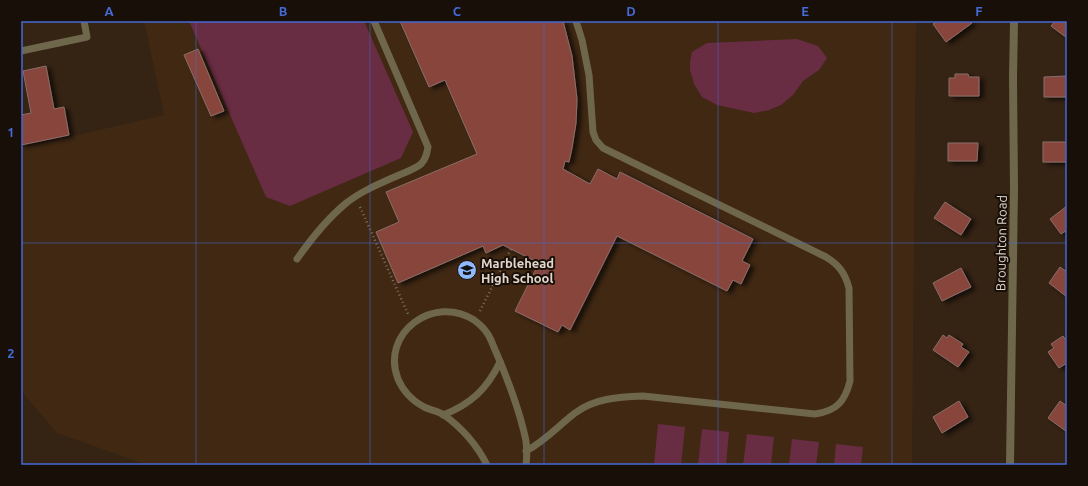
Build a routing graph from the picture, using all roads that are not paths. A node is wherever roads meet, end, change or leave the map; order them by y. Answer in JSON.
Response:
{"nodes":[{"id":1,"x":84,"y":21,"type":"edge"},
{"id":2,"x":374,"y":21,"type":"edge"},
{"id":3,"x":576,"y":21,"type":"edge"},
{"id":4,"x":1014,"y":21,"type":"edge"},
{"id":5,"x":21,"y":51,"type":"edge"},
{"id":6,"x":297,"y":259,"type":"dead end"},
{"id":7,"x":500,"y":362,"type":"junction"},
{"id":8,"x":443,"y":415,"type":"junction"},
{"id":9,"x":526,"y":451,"type":"junction"},
{"id":10,"x":487,"y":465,"type":"edge"},
{"id":11,"x":526,"y":465,"type":"edge"},
{"id":12,"x":1010,"y":465,"type":"edge"}],
"edges":[{"from":1,"to":5,"type":"lane"},
{"from":2,"to":6,"type":"lane"},
{"from":3,"to":9,"type":"lane"},
{"from":4,"to":12,"type":"street","name":"Broughton Road"},
{"from":7,"to":8,"type":"lane"},
{"from":7,"to":8,"type":"lane"},
{"from":7,"to":9,"type":"lane"},
{"from":8,"to":10,"type":"lane"},
{"from":9,"to":11,"type":"lane"}]}
